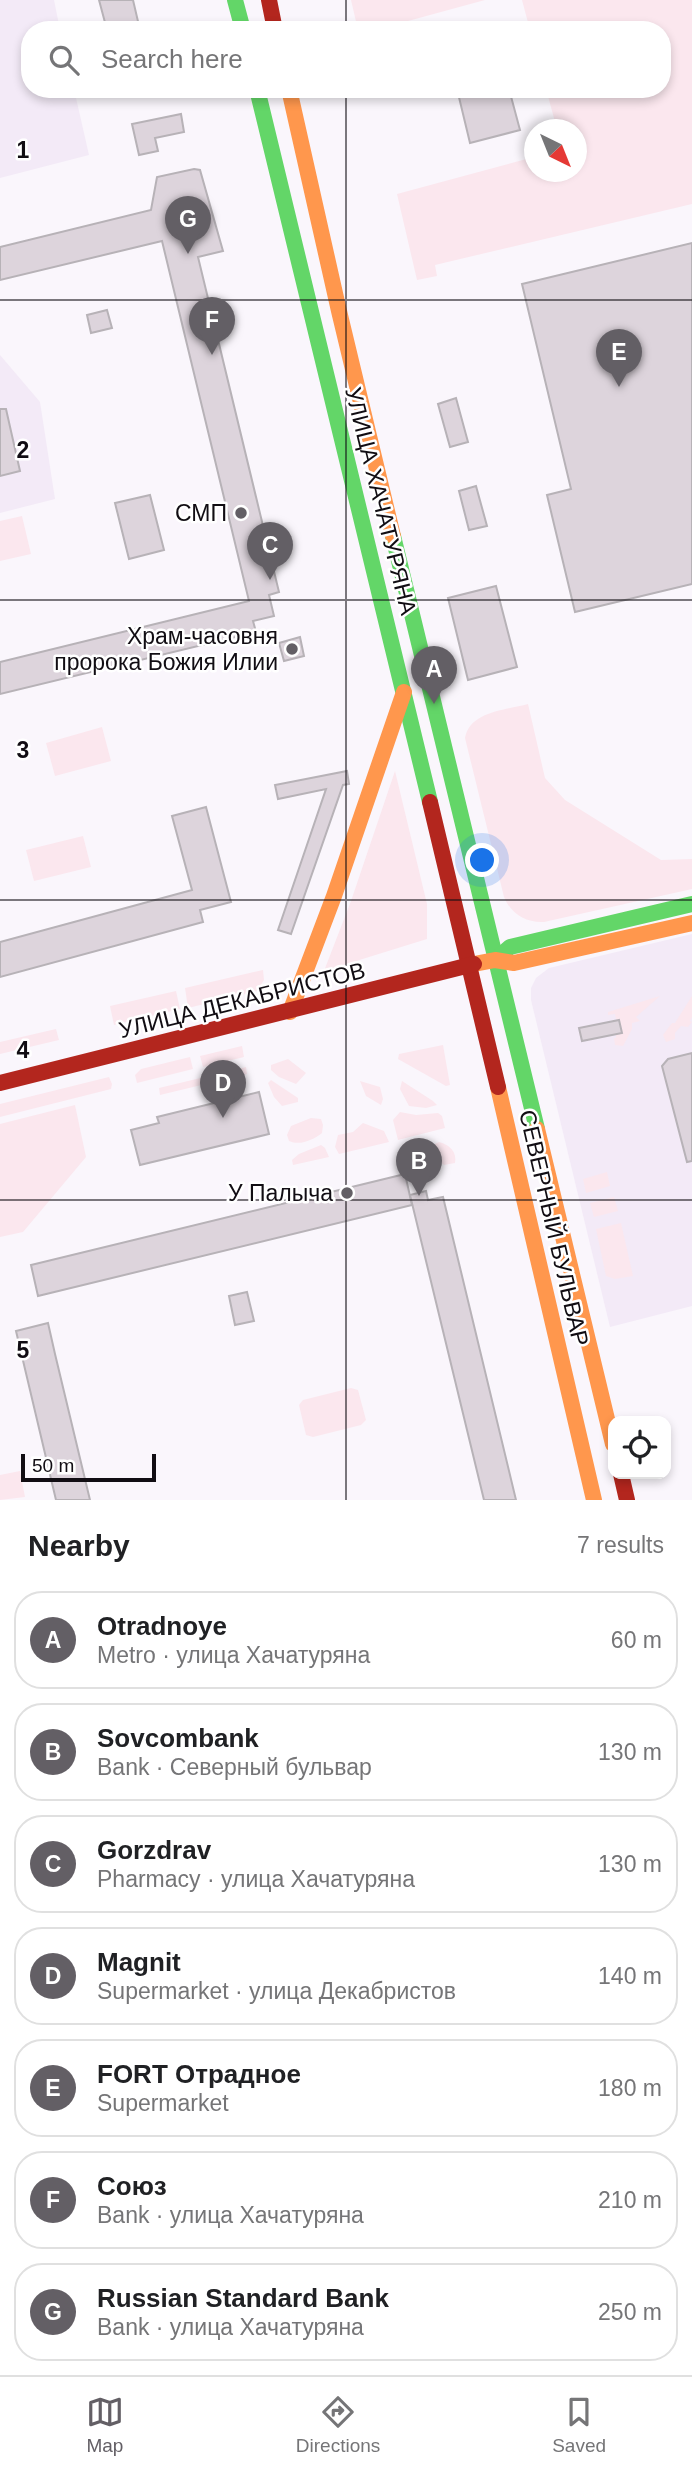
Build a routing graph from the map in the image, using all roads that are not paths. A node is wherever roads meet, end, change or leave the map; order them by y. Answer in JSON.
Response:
{"nodes":[{"id":1,"x":235,"y":0,"type":"edge"},
{"id":2,"x":269,"y":0,"type":"edge"},
{"id":3,"x":241,"y":21,"type":"edge"},
{"id":4,"x":273,"y":21,"type":"edge"},
{"id":5,"x":259,"y":98,"type":"edge"},
{"id":6,"x":291,"y":98,"type":"edge"},
{"id":7,"x":404,"y":692,"type":"junction"},
{"id":8,"x":692,"y":904,"type":"edge"},
{"id":9,"x":692,"y":923,"type":"edge"},
{"id":10,"x":495,"y":960,"type":"junction"},
{"id":11,"x":470,"y":965,"type":"junction"},
{"id":12,"x":290,"y":1012,"type":"junction"},
{"id":13,"x":0,"y":1083,"type":"edge"},
{"id":14,"x":608,"y":1423,"type":"edge"},
{"id":15,"x":622,"y":1479,"type":"edge"},
{"id":16,"x":594,"y":1500,"type":"edge"},
{"id":17,"x":627,"y":1500,"type":"edge"}],
"edges":[{"from":1,"to":3,"type":"main road"},
{"from":2,"to":4,"type":"main road"},
{"from":5,"to":7,"type":"main road","name":"УЛИЦА ХАЧАТУРЯНА"},
{"from":6,"to":10,"type":"main road","name":"УЛИЦА ХАЧАТУРЯНА"},
{"from":7,"to":11,"type":"main road","name":"УЛИЦА ХАЧАТУРЯНА"},
{"from":7,"to":12,"type":"main road"},
{"from":8,"to":10,"type":"main road","name":"УЛИЦА ДЕКАБРИСТОВ"},
{"from":9,"to":10,"type":"main road","name":"УЛИЦА ДЕКАБРИСТОВ"},
{"from":10,"to":11,"type":"main road","name":"УЛИЦА ДЕКАБРИСТОВ"},
{"from":10,"to":14,"type":"main road","name":"СЕВЕРНЫЙ БУЛЬВАР"},
{"from":11,"to":12,"type":"main road","name":"УЛИЦА ДЕКАБРИСТОВ"},
{"from":11,"to":16,"type":"main road","name":"СЕВЕРНЫЙ БУЛЬВАР"},
{"from":12,"to":13,"type":"main road","name":"УЛИЦА ДЕКАБРИСТОВ"},
{"from":15,"to":17,"type":"main road"}]}
